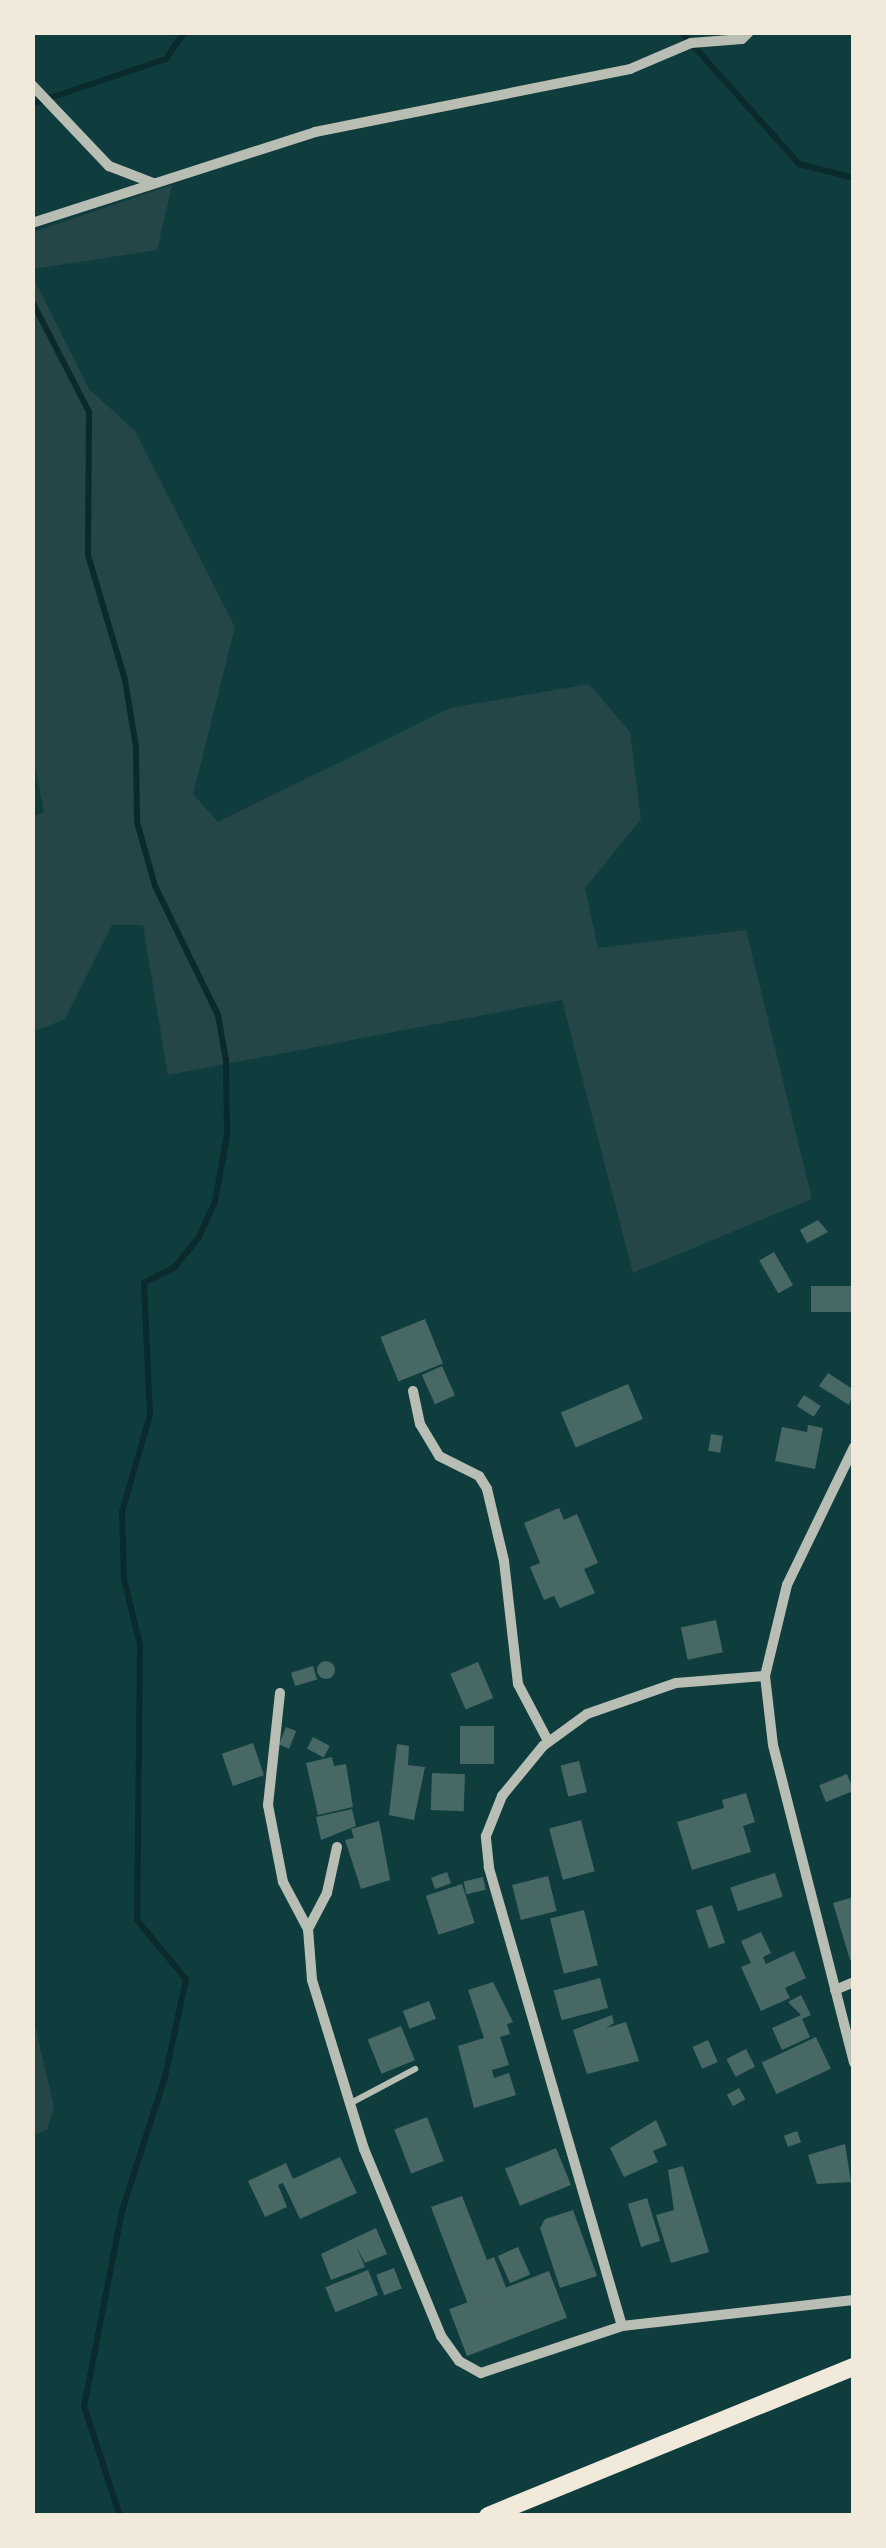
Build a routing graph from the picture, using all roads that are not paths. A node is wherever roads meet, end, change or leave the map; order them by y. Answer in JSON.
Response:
{"nodes":[{"id":1,"x":750,"y":32,"type":"edge"},
{"id":2,"x":32,"y":85,"type":"edge"},
{"id":3,"x":154,"y":183,"type":"junction"},
{"id":4,"x":32,"y":223,"type":"edge"},
{"id":5,"x":412,"y":1392,"type":"dead end"},
{"id":6,"x":854,"y":1447,"type":"edge"},
{"id":7,"x":765,"y":1676,"type":"junction"},
{"id":8,"x":280,"y":1693,"type":"dead end"},
{"id":9,"x":548,"y":1741,"type":"junction"},
{"id":10,"x":337,"y":1847,"type":"dead end"},
{"id":11,"x":308,"y":1928,"type":"junction"},
{"id":12,"x":854,"y":1982,"type":"edge"},
{"id":13,"x":835,"y":1990,"type":"junction"},
{"id":14,"x":854,"y":2063,"type":"edge"},
{"id":15,"x":415,"y":2069,"type":"dead end"},
{"id":16,"x":348,"y":2105,"type":"junction"},
{"id":17,"x":854,"y":2300,"type":"edge"},
{"id":18,"x":622,"y":2326,"type":"junction"},
{"id":19,"x":854,"y":2368,"type":"edge"},
{"id":20,"x":488,"y":2516,"type":"edge"}],
"edges":[{"from":1,"to":3,"type":"street"},
{"from":2,"to":3,"type":"street"},
{"from":3,"to":4,"type":"street"},
{"from":5,"to":9,"type":"street"},
{"from":6,"to":7,"type":"street"},
{"from":7,"to":9,"type":"street"},
{"from":7,"to":13,"type":"street"},
{"from":8,"to":11,"type":"street"},
{"from":9,"to":18,"type":"street"},
{"from":10,"to":11,"type":"street"},
{"from":11,"to":16,"type":"street"},
{"from":12,"to":13,"type":"street"},
{"from":13,"to":14,"type":"street"},
{"from":15,"to":16,"type":"lane"},
{"from":16,"to":18,"type":"street"},
{"from":17,"to":18,"type":"street"},
{"from":19,"to":20,"type":"main road"}]}
